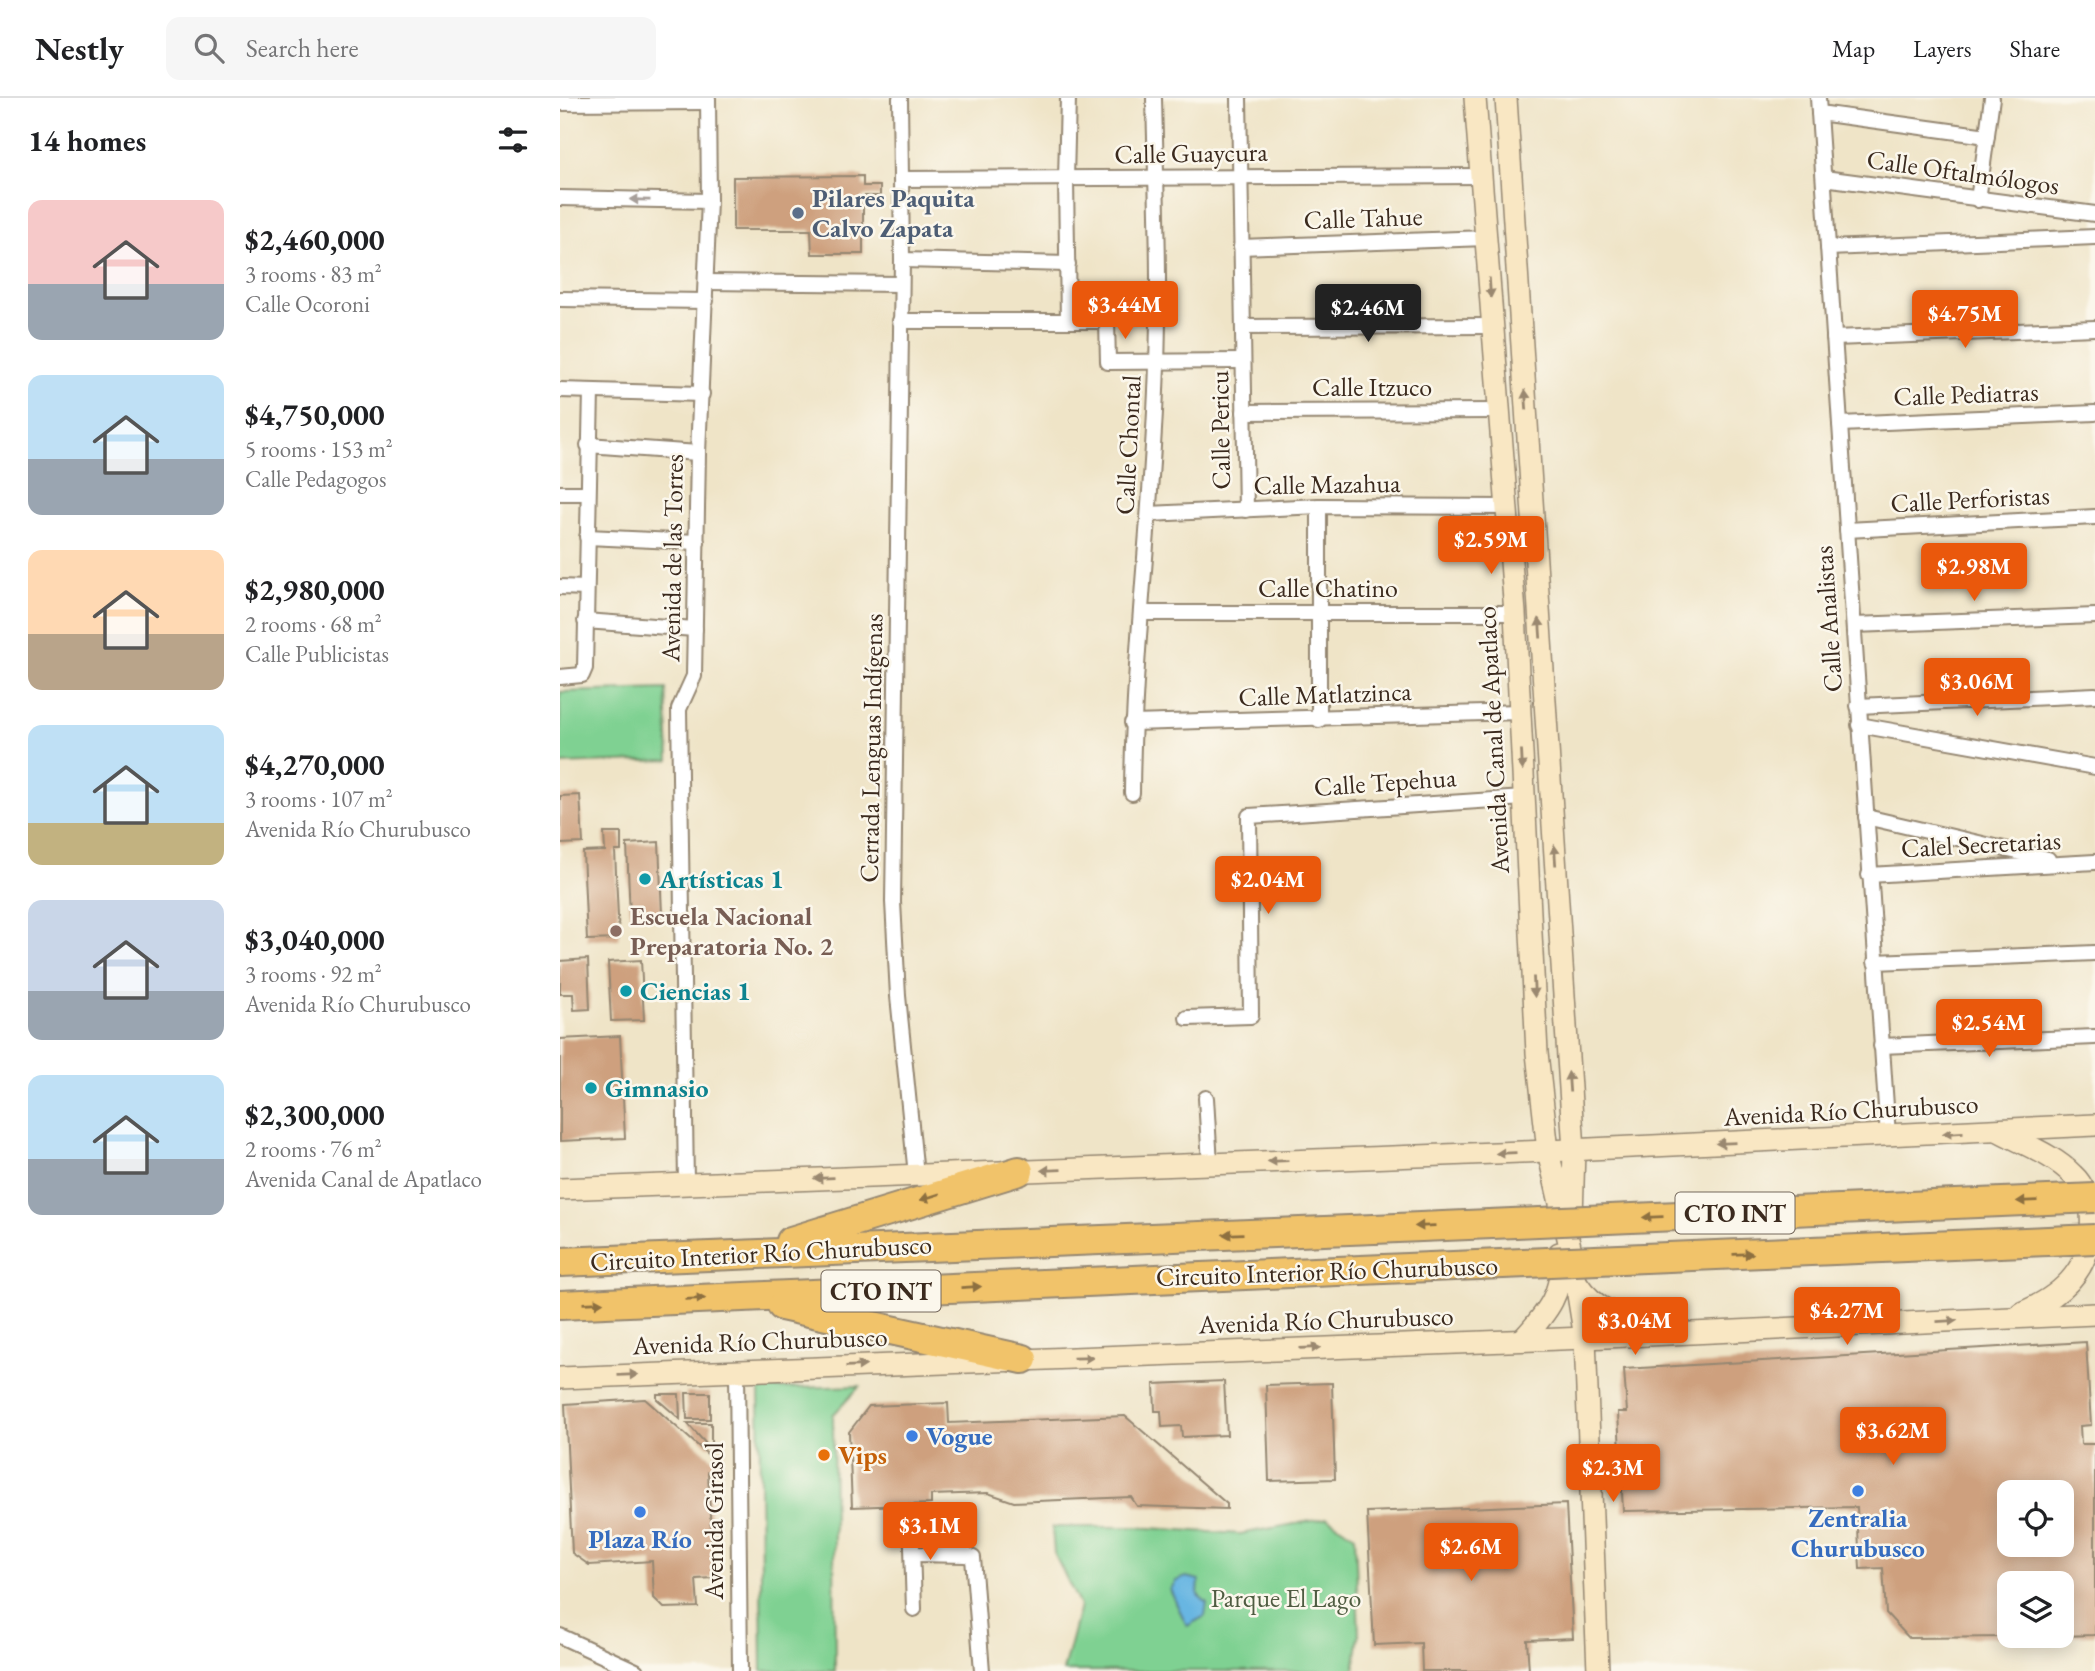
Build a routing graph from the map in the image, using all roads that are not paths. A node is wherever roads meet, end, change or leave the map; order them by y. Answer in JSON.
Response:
{"nodes":[{"id":1,"x":900,"y":98,"type":"edge"},
{"id":2,"x":1068,"y":98,"type":"edge"},
{"id":3,"x":1154,"y":98,"type":"edge"},
{"id":4,"x":1239,"y":98,"type":"edge"},
{"id":5,"x":1475,"y":98,"type":"edge"},
{"id":6,"x":1506,"y":98,"type":"edge"},
{"id":7,"x":1992,"y":98,"type":"edge"},
{"id":8,"x":708,"y":100,"type":"edge"},
{"id":9,"x":560,"y":103,"type":"edge"},
{"id":10,"x":1819,"y":105,"type":"edge"},
{"id":11,"x":1477,"y":129,"type":"junction"},
{"id":12,"x":1508,"y":129,"type":"junction"},
{"id":13,"x":1987,"y":136,"type":"junction"},
{"id":14,"x":1240,"y":176,"type":"junction"},
{"id":15,"x":1481,"y":176,"type":"junction"},
{"id":16,"x":1066,"y":178,"type":"junction"},
{"id":17,"x":1156,"y":178,"type":"junction"},
{"id":18,"x":1824,"y":178,"type":"junction"},
{"id":19,"x":902,"y":179,"type":"junction"},
{"id":20,"x":560,"y":198,"type":"edge"},
{"id":21,"x":1978,"y":200,"type":"junction"},
{"id":22,"x":709,"y":201,"type":"junction"},
{"id":23,"x":2095,"y":214,"type":"edge"},
{"id":24,"x":2095,"y":237,"type":"edge"},
{"id":25,"x":1486,"y":238,"type":"junction"},
{"id":26,"x":1241,"y":247,"type":"junction"},
{"id":27,"x":1828,"y":248,"type":"junction"},
{"id":28,"x":902,"y":260,"type":"junction"},
{"id":29,"x":1068,"y":264,"type":"junction"},
{"id":30,"x":706,"y":282,"type":"junction"},
{"id":31,"x":901,"y":284,"type":"junction"},
{"id":32,"x":560,"y":299,"type":"edge"},
{"id":33,"x":706,"y":301,"type":"junction"},
{"id":34,"x":900,"y":321,"type":"junction"},
{"id":35,"x":1068,"y":321,"type":"junction"},
{"id":36,"x":1493,"y":326,"type":"junction"},
{"id":37,"x":1243,"y":327,"type":"junction"},
{"id":38,"x":2095,"y":328,"type":"edge"},
{"id":39,"x":1834,"y":338,"type":"junction"},
{"id":40,"x":1243,"y":361,"type":"junction"},
{"id":41,"x":1157,"y":362,"type":"junction"},
{"id":42,"x":560,"y":390,"type":"edge"},
{"id":43,"x":591,"y":391,"type":"junction"},
{"id":44,"x":702,"y":394,"type":"junction"},
{"id":45,"x":1501,"y":411,"type":"junction"},
{"id":46,"x":1244,"y":412,"type":"junction"},
{"id":47,"x":2095,"y":413,"type":"edge"},
{"id":48,"x":1840,"y":424,"type":"junction"},
{"id":49,"x":588,"y":445,"type":"junction"},
{"id":50,"x":698,"y":453,"type":"junction"},
{"id":51,"x":560,"y":493,"type":"edge"},
{"id":52,"x":587,"y":493,"type":"junction"},
{"id":53,"x":1319,"y":506,"type":"junction"},
{"id":54,"x":1506,"y":507,"type":"junction"},
{"id":55,"x":1246,"y":510,"type":"junction"},
{"id":56,"x":1149,"y":514,"type":"junction"},
{"id":57,"x":2095,"y":517,"type":"edge"},
{"id":58,"x":1847,"y":530,"type":"junction"},
{"id":59,"x":587,"y":537,"type":"junction"},
{"id":60,"x":696,"y":542,"type":"junction"},
{"id":61,"x":560,"y":587,"type":"edge"},
{"id":62,"x":586,"y":588,"type":"junction"},
{"id":63,"x":1321,"y":612,"type":"junction"},
{"id":64,"x":1142,"y":613,"type":"junction"},
{"id":65,"x":1515,"y":613,"type":"junction"},
{"id":66,"x":2095,"y":615,"type":"edge"},
{"id":67,"x":585,"y":621,"type":"junction"},
{"id":68,"x":1854,"y":625,"type":"junction"},
{"id":69,"x":695,"y":629,"type":"junction"},
{"id":70,"x":567,"y":677,"type":"edge"},
{"id":71,"x":2095,"y":695,"type":"edge"},
{"id":72,"x":1858,"y":706,"type":"junction"},
{"id":73,"x":1520,"y":712,"type":"junction"},
{"id":74,"x":1319,"y":720,"type":"junction"},
{"id":75,"x":1132,"y":723,"type":"junction"},
{"id":76,"x":1859,"y":725,"type":"junction"},
{"id":77,"x":2095,"y":767,"type":"edge"},
{"id":78,"x":1132,"y":793,"type":"dead end"},
{"id":79,"x":1524,"y":798,"type":"junction"},
{"id":80,"x":1866,"y":817,"type":"junction"},
{"id":81,"x":2095,"y":862,"type":"edge"},
{"id":82,"x":2065,"y":863,"type":"junction"},
{"id":83,"x":1870,"y":875,"type":"junction"},
{"id":84,"x":2095,"y":953,"type":"edge"},
{"id":85,"x":1875,"y":962,"type":"junction"},
{"id":86,"x":1187,"y":1017,"type":"dead end"},
{"id":87,"x":2095,"y":1037,"type":"edge"},
{"id":88,"x":1881,"y":1046,"type":"junction"},
{"id":89,"x":1206,"y":1098,"type":"dead end"},
{"id":90,"x":2095,"y":1125,"type":"edge"},
{"id":91,"x":1998,"y":1131,"type":"junction"},
{"id":92,"x":1888,"y":1136,"type":"junction"},
{"id":93,"x":1574,"y":1150,"type":"junction"},
{"id":94,"x":1544,"y":1151,"type":"junction"},
{"id":95,"x":1210,"y":1164,"type":"junction"},
{"id":96,"x":1019,"y":1171,"type":"junction"},
{"id":97,"x":916,"y":1175,"type":"junction"},
{"id":98,"x":686,"y":1183,"type":"junction"},
{"id":99,"x":560,"y":1189,"type":"edge"},
{"id":100,"x":2095,"y":1198,"type":"edge"},
{"id":101,"x":2095,"y":1239,"type":"edge"},
{"id":102,"x":1571,"y":1251,"type":"junction"},
{"id":103,"x":740,"y":1253,"type":"junction"},
{"id":104,"x":560,"y":1262,"type":"edge"},
{"id":105,"x":1576,"y":1281,"type":"junction"},
{"id":106,"x":745,"y":1297,"type":"junction"},
{"id":107,"x":560,"y":1305,"type":"edge"},
{"id":108,"x":2095,"y":1314,"type":"edge"},
{"id":109,"x":2010,"y":1318,"type":"junction"},
{"id":110,"x":1683,"y":1333,"type":"junction"},
{"id":111,"x":1585,"y":1338,"type":"junction"},
{"id":112,"x":1522,"y":1340,"type":"junction"},
{"id":113,"x":1023,"y":1359,"type":"junction"},
{"id":114,"x":737,"y":1370,"type":"junction"},
{"id":115,"x":560,"y":1378,"type":"edge"},
{"id":116,"x":911,"y":1516,"type":"dead end"},
{"id":117,"x":913,"y":1554,"type":"junction"},
{"id":118,"x":914,"y":1609,"type":"dead end"},
{"id":119,"x":560,"y":1636,"type":"edge"},
{"id":120,"x":636,"y":1671,"type":"edge"},
{"id":121,"x":740,"y":1671,"type":"edge"},
{"id":122,"x":982,"y":1671,"type":"edge"},
{"id":123,"x":1598,"y":1671,"type":"edge"}],
"edges":[{"from":1,"to":19,"type":"street","name":"Cerrada Lenguas Indígenas"},
{"from":2,"to":16,"type":"street"},
{"from":3,"to":17,"type":"street","name":"Calle Chontal"},
{"from":4,"to":14,"type":"street","name":"Calle Pericu"},
{"from":5,"to":11,"type":"main road","name":"Avenida Canal de Apatlaco"},
{"from":6,"to":12,"type":"main road","name":"Avenida Canal de Apatlaco"},
{"from":7,"to":13,"type":"street"},
{"from":8,"to":9,"type":"street"},
{"from":8,"to":22,"type":"street","name":"Avenida de las Torres"},
{"from":10,"to":13,"type":"street"},
{"from":10,"to":18,"type":"street","name":"Calle Analistas"},
{"from":11,"to":12,"type":"main road"},
{"from":11,"to":15,"type":"main road","name":"Avenida Canal de Apatlaco"},
{"from":93,"to":12,"type":"main road","name":"Avenida Canal de Apatlaco","one_way":true},
{"from":13,"to":21,"type":"street"},
{"from":14,"to":15,"type":"street","name":"Calle Guaycura"},
{"from":14,"to":17,"type":"street","name":"Calle Guaycura"},
{"from":14,"to":26,"type":"street","name":"Calle Pericu"},
{"from":15,"to":25,"type":"main road","name":"Avenida Canal de Apatlaco"},
{"from":16,"to":17,"type":"street","name":"Calle Guaycura"},
{"from":16,"to":19,"type":"street","name":"Calle Guaycura"},
{"from":16,"to":29,"type":"street"},
{"from":17,"to":41,"type":"street","name":"Calle Chontal"},
{"from":18,"to":21,"type":"street","name":"Calle Oftalmólogos"},
{"from":18,"to":27,"type":"street","name":"Calle Analistas"},
{"from":19,"to":28,"type":"street","name":"Cerrada Lenguas Indígenas"},
{"from":22,"to":20,"type":"street","one_way":true},
{"from":21,"to":23,"type":"street","name":"Calle Oftalmólogos"},
{"from":22,"to":30,"type":"street","name":"Avenida de las Torres"},
{"from":24,"to":27,"type":"street"},
{"from":25,"to":26,"type":"street","name":"Calle Tahue"},
{"from":25,"to":36,"type":"main road","name":"Avenida Canal de Apatlaco","one_way":true},
{"from":26,"to":37,"type":"street","name":"Calle Pericu"},
{"from":27,"to":39,"type":"street","name":"Calle Analistas"},
{"from":28,"to":29,"type":"street"},
{"from":28,"to":31,"type":"street","name":"Cerrada Lenguas Indígenas"},
{"from":29,"to":35,"type":"street"},
{"from":30,"to":31,"type":"street"},
{"from":30,"to":33,"type":"street","name":"Avenida de las Torres"},
{"from":31,"to":34,"type":"street","name":"Cerrada Lenguas Indígenas"},
{"from":32,"to":33,"type":"street"},
{"from":33,"to":44,"type":"street","name":"Avenida de las Torres"},
{"from":34,"to":35,"type":"street"},
{"from":34,"to":97,"type":"street","name":"Cerrada Lenguas Indígenas"},
{"from":35,"to":41,"type":"street"},
{"from":36,"to":37,"type":"street"},
{"from":36,"to":45,"type":"main road","name":"Avenida Canal de Apatlaco"},
{"from":37,"to":40,"type":"street","name":"Calle Pericu"},
{"from":38,"to":39,"type":"street"},
{"from":39,"to":48,"type":"street","name":"Calle Analistas"},
{"from":40,"to":41,"type":"street"},
{"from":40,"to":46,"type":"street","name":"Calle Pericu"},
{"from":41,"to":56,"type":"street","name":"Calle Chontal"},
{"from":42,"to":43,"type":"street"},
{"from":43,"to":44,"type":"street"},
{"from":43,"to":49,"type":"street"},
{"from":44,"to":50,"type":"street","name":"Avenida de las Torres"},
{"from":45,"to":46,"type":"street","name":"Calle Itzuco"},
{"from":45,"to":54,"type":"main road","name":"Avenida Canal de Apatlaco"},
{"from":46,"to":55,"type":"street","name":"Calle Pericu"},
{"from":47,"to":48,"type":"street","name":"Calle Pediatras"},
{"from":48,"to":58,"type":"street","name":"Calle Analistas"},
{"from":49,"to":50,"type":"street"},
{"from":49,"to":52,"type":"street"},
{"from":50,"to":60,"type":"street","name":"Avenida de las Torres"},
{"from":51,"to":52,"type":"street"},
{"from":52,"to":59,"type":"street"},
{"from":53,"to":54,"type":"street","name":"Calle Mazahua"},
{"from":53,"to":55,"type":"street","name":"Calle Mazahua"},
{"from":53,"to":63,"type":"street"},
{"from":54,"to":65,"type":"main road","name":"Avenida Canal de Apatlaco"},
{"from":55,"to":56,"type":"street","name":"Calle Mazahua"},
{"from":56,"to":64,"type":"street","name":"Calle Chontal"},
{"from":57,"to":58,"type":"street","name":"Calle Perforistas"},
{"from":58,"to":68,"type":"street","name":"Calle Analistas"},
{"from":59,"to":60,"type":"street"},
{"from":59,"to":62,"type":"street"},
{"from":60,"to":69,"type":"street","name":"Avenida de las Torres"},
{"from":61,"to":62,"type":"street"},
{"from":62,"to":67,"type":"street"},
{"from":63,"to":64,"type":"street","name":"Calle Chatino"},
{"from":63,"to":65,"type":"street","name":"Calle Chatino"},
{"from":63,"to":74,"type":"street"},
{"from":64,"to":75,"type":"street","name":"Calle Chontal"},
{"from":65,"to":73,"type":"main road","name":"Avenida Canal de Apatlaco"},
{"from":66,"to":68,"type":"street"},
{"from":67,"to":69,"type":"street"},
{"from":67,"to":70,"type":"street"},
{"from":68,"to":72,"type":"street","name":"Calle Analistas"},
{"from":69,"to":98,"type":"street","name":"Avenida de las Torres"},
{"from":71,"to":72,"type":"street"},
{"from":72,"to":76,"type":"street","name":"Calle Analistas"},
{"from":73,"to":74,"type":"street","name":"Calle Matlatzinca"},
{"from":73,"to":79,"type":"main road","name":"Avenida Canal de Apatlaco","one_way":true},
{"from":74,"to":75,"type":"street","name":"Calle Matlatzinca"},
{"from":75,"to":78,"type":"street","name":"Calle Chontal"},
{"from":76,"to":77,"type":"street"},
{"from":76,"to":80,"type":"street","name":"Calle Analistas"},
{"from":79,"to":86,"type":"street","name":"Calle Tepehua"},
{"from":79,"to":94,"type":"main road","name":"Avenida Canal de Apatlaco","one_way":true},
{"from":80,"to":82,"type":"street"},
{"from":80,"to":83,"type":"street","name":"Calle Analistas"},
{"from":81,"to":82,"type":"street","name":"Calel Secretarias"},
{"from":82,"to":83,"type":"street","name":"Calel Secretarias"},
{"from":83,"to":85,"type":"street","name":"Calle Analistas"},
{"from":84,"to":85,"type":"street"},
{"from":85,"to":88,"type":"street","name":"Calle Analistas"},
{"from":87,"to":88,"type":"street"},
{"from":88,"to":92,"type":"street","name":"Calle Analistas"},
{"from":89,"to":95,"type":"street"},
{"from":90,"to":91,"type":"main road","name":"Avenida Río Churubusco"},
{"from":91,"to":92,"type":"main road","name":"Avenida Río Churubusco","one_way":true},
{"from":91,"to":109,"type":"main road"},
{"from":92,"to":93,"type":"main road","name":"Avenida Río Churubusco","one_way":true},
{"from":93,"to":94,"type":"main road","name":"Avenida Río Churubusco"},
{"from":93,"to":102,"type":"main road","name":"Avenida Canal de Apatlaco"},
{"from":94,"to":95,"type":"main road","name":"Avenida Río Churubusco","one_way":true},
{"from":94,"to":102,"type":"main road","name":"Avenida Canal de Apatlaco"},
{"from":94,"to":112,"type":"main road"},
{"from":95,"to":96,"type":"main road","name":"Avenida Río Churubusco","one_way":true},
{"from":96,"to":97,"type":"main road","name":"Avenida Río Churubusco"},
{"from":96,"to":103,"type":"highway","one_way":true},
{"from":97,"to":98,"type":"main road","name":"Avenida Río Churubusco","one_way":true},
{"from":98,"to":99,"type":"main road","name":"Avenida Río Churubusco"},
{"from":100,"to":103,"type":"highway","name":"Circuito Interior Río Churubusco","number":"CTO INT","one_way":true,"bridge":true},
{"from":106,"to":101,"type":"highway","name":"Circuito Interior Río Churubusco","number":"CTO INT","one_way":true,"bridge":true},
{"from":102,"to":105,"type":"main road","name":"Avenida Canal de Apatlaco"},
{"from":103,"to":104,"type":"highway","name":"Circuito Interior Río Churubusco","number":"CTO INT"},
{"from":105,"to":110,"type":"main road"},
{"from":105,"to":111,"type":"main road","name":"Avenida Canal de Apatlaco"},
{"from":107,"to":106,"type":"highway","name":"Circuito Interior Río Churubusco","number":"CTO INT","one_way":true},
{"from":106,"to":113,"type":"highway"},
{"from":108,"to":109,"type":"main road","name":"Avenida Río Churubusco"},
{"from":110,"to":109,"type":"main road","name":"Avenida Río Churubusco","one_way":true},
{"from":110,"to":111,"type":"main road","name":"Avenida Río Churubusco"},
{"from":111,"to":112,"type":"main road","name":"Avenida Río Churubusco"},
{"from":111,"to":123,"type":"main road","name":"Avenida Canal de Apatlaco"},
{"from":113,"to":112,"type":"main road","name":"Avenida Río Churubusco","one_way":true},
{"from":114,"to":113,"type":"main road","name":"Avenida Río Churubusco","one_way":true},
{"from":115,"to":114,"type":"main road","name":"Avenida Río Churubusco","one_way":true},
{"from":114,"to":121,"type":"street","name":"Avenida Girasol"},
{"from":116,"to":117,"type":"street"},
{"from":117,"to":118,"type":"street"},
{"from":117,"to":122,"type":"street"},
{"from":119,"to":120,"type":"street"}]}
